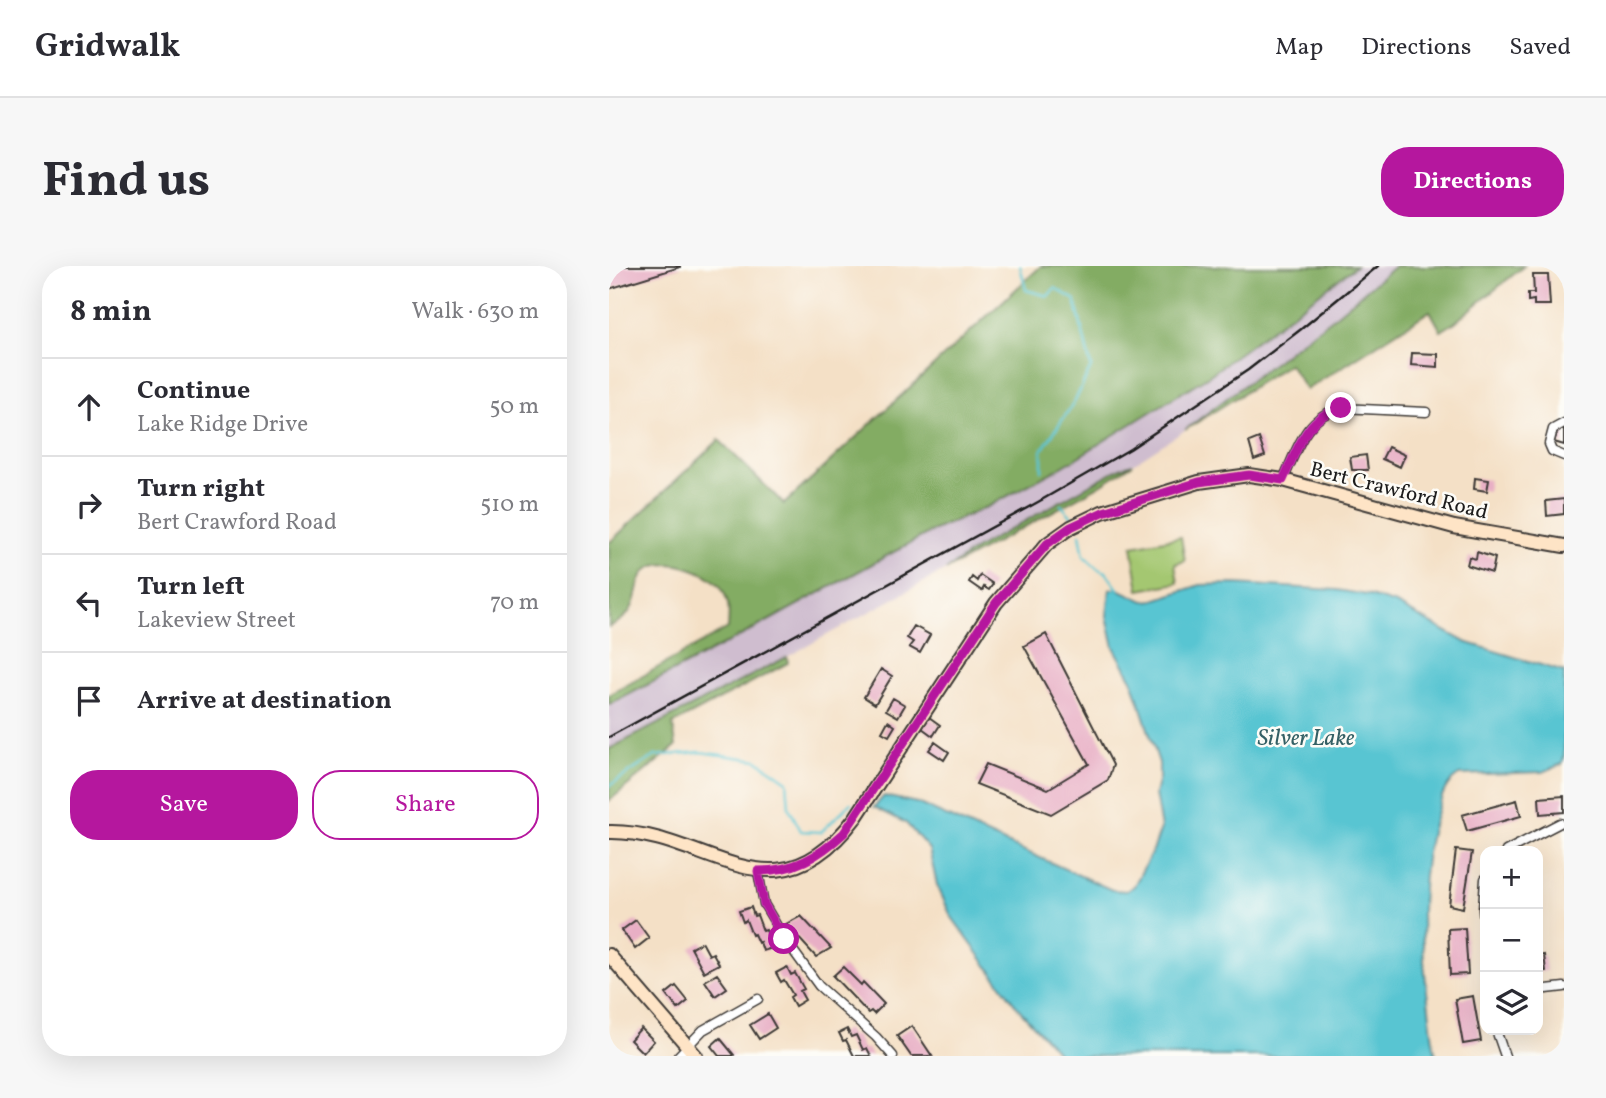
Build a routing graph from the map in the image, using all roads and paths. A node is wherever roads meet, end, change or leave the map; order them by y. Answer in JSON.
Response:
{"nodes":[{"id":1,"x":1426,"y":412,"type":"dead end"},
{"id":2,"x":1564,"y":423,"type":"edge"},
{"id":3,"x":1564,"y":456,"type":"edge"},
{"id":4,"x":1283,"y":480,"type":"junction"},
{"id":5,"x":1564,"y":546,"type":"edge"},
{"id":6,"x":1560,"y":823,"type":"dead end"},
{"id":7,"x":609,"y":832,"type":"edge"},
{"id":8,"x":1516,"y":846,"type":"edge"},
{"id":9,"x":758,"y":871,"type":"junction"},
{"id":10,"x":609,"y":955,"type":"edge"},
{"id":11,"x":1564,"y":987,"type":"edge"},
{"id":12,"x":1543,"y":989,"type":"edge"},
{"id":13,"x":758,"y":999,"type":"dead end"},
{"id":14,"x":1498,"y":1035,"type":"edge"},
{"id":15,"x":687,"y":1053,"type":"edge"},
{"id":16,"x":893,"y":1056,"type":"edge"},
{"id":17,"x":1505,"y":1056,"type":"edge"}],
"edges":[{"from":1,"to":4,"type":"street"},
{"from":2,"to":3,"type":"street"},
{"from":4,"to":5,"type":"street","name":"Bert Crawford Road"},
{"from":4,"to":9,"type":"street","name":"Bert Crawford Road"},
{"from":6,"to":8,"type":"street"},
{"from":7,"to":9,"type":"street","name":"Bert Crawford Road"},
{"from":9,"to":16,"type":"street"},
{"from":10,"to":15,"type":"street"},
{"from":11,"to":12,"type":"street"},
{"from":13,"to":15,"type":"street"},
{"from":14,"to":17,"type":"street"}]}
